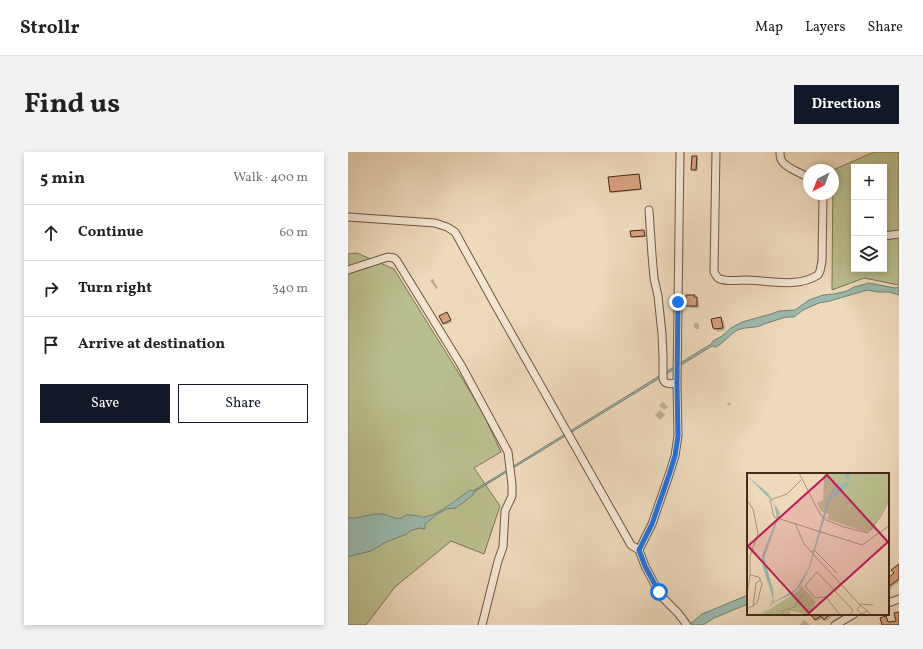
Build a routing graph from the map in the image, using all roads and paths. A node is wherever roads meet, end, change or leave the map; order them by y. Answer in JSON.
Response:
{"nodes":[{"id":1,"x":680,"y":152,"type":"edge"},
{"id":2,"x":716,"y":152,"type":"edge"},
{"id":3,"x":780,"y":152,"type":"edge"},
{"id":4,"x":803,"y":175,"type":"edge"},
{"id":5,"x":824,"y":200,"type":"edge"},
{"id":6,"x":649,"y":210,"type":"dead end"},
{"id":7,"x":348,"y":217,"type":"edge"},
{"id":8,"x":899,"y":234,"type":"edge"},
{"id":9,"x":887,"y":236,"type":"edge"},
{"id":10,"x":348,"y":270,"type":"edge"},
{"id":11,"x":677,"y":383,"type":"junction"},
{"id":12,"x":639,"y":550,"type":"junction"},
{"id":13,"x":899,"y":599,"type":"edge"},
{"id":14,"x":889,"y":603,"type":"edge"},
{"id":15,"x":852,"y":615,"type":"edge"},
{"id":16,"x":687,"y":624,"type":"edge"},
{"id":17,"x":482,"y":625,"type":"edge"},
{"id":18,"x":835,"y":625,"type":"edge"}],
"edges":[{"from":1,"to":11,"type":"street"},
{"from":2,"to":5,"type":"street"},
{"from":3,"to":4,"type":"street"},
{"from":6,"to":11,"type":"street"},
{"from":7,"to":12,"type":"street"},
{"from":8,"to":9,"type":"street"},
{"from":10,"to":17,"type":"street"},
{"from":11,"to":12,"type":"street"},
{"from":12,"to":16,"type":"street"},
{"from":13,"to":14,"type":"street"},
{"from":15,"to":18,"type":"street"}]}
